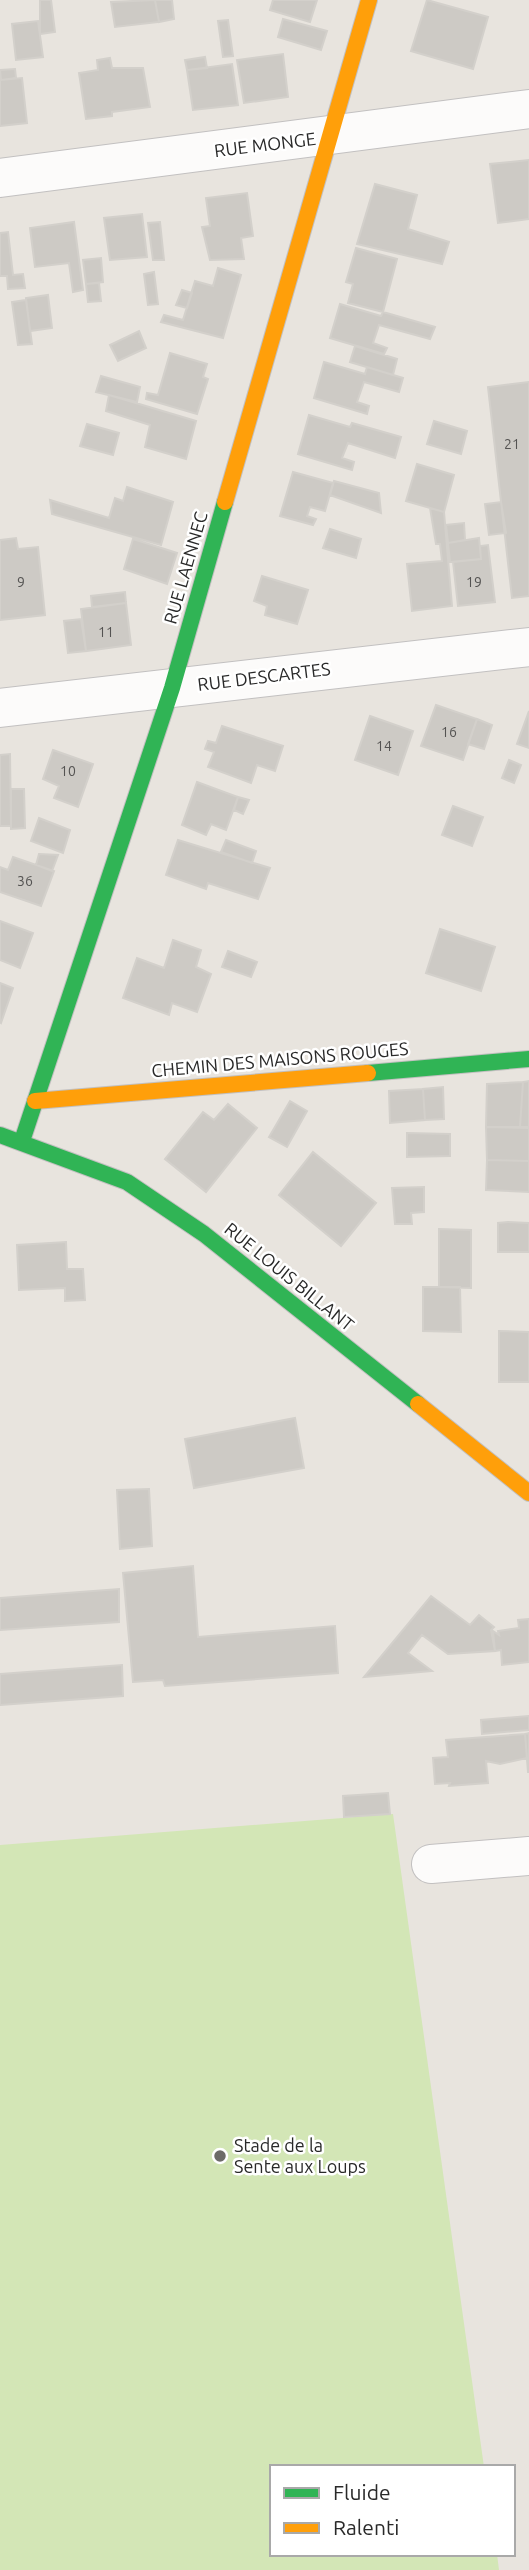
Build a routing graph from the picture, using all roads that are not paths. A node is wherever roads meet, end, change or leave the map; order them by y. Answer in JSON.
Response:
{"nodes":[{"id":1,"x":369,"y":0,"type":"edge"},
{"id":2,"x":529,"y":109,"type":"edge"},
{"id":3,"x":329,"y":136,"type":"junction"},
{"id":4,"x":0,"y":178,"type":"edge"},
{"id":5,"x":529,"y":647,"type":"edge"},
{"id":6,"x":172,"y":688,"type":"junction"},
{"id":7,"x":0,"y":708,"type":"edge"},
{"id":8,"x":529,"y":1059,"type":"edge"},
{"id":9,"x":35,"y":1101,"type":"junction"},
{"id":10,"x":0,"y":1135,"type":"edge"},
{"id":11,"x":22,"y":1141,"type":"junction"},
{"id":12,"x":529,"y":1493,"type":"edge"},
{"id":13,"x":529,"y":1856,"type":"edge"},
{"id":14,"x":431,"y":1864,"type":"dead end"}],
"edges":[{"from":1,"to":3,"type":"street","name":"RUE LAENNEC"},
{"from":2,"to":3,"type":"street","name":"RUE MONGE"},
{"from":3,"to":4,"type":"street","name":"RUE MONGE"},
{"from":3,"to":6,"type":"street","name":"RUE LAENNEC"},
{"from":5,"to":6,"type":"street","name":"RUE DESCARTES"},
{"from":6,"to":7,"type":"street","name":"RUE DESCARTES"},
{"from":6,"to":9,"type":"street","name":"RUE LAENNEC"},
{"from":8,"to":9,"type":"street","name":"CHEMIN DES MAISONS ROUGES"},
{"from":9,"to":11,"type":"street","name":"RUE LAENNEC"},
{"from":10,"to":11,"type":"street","name":"RUE LOUIS BILLANT"},
{"from":11,"to":12,"type":"street","name":"RUE LOUIS BILLANT"},
{"from":13,"to":14,"type":"street"}]}
